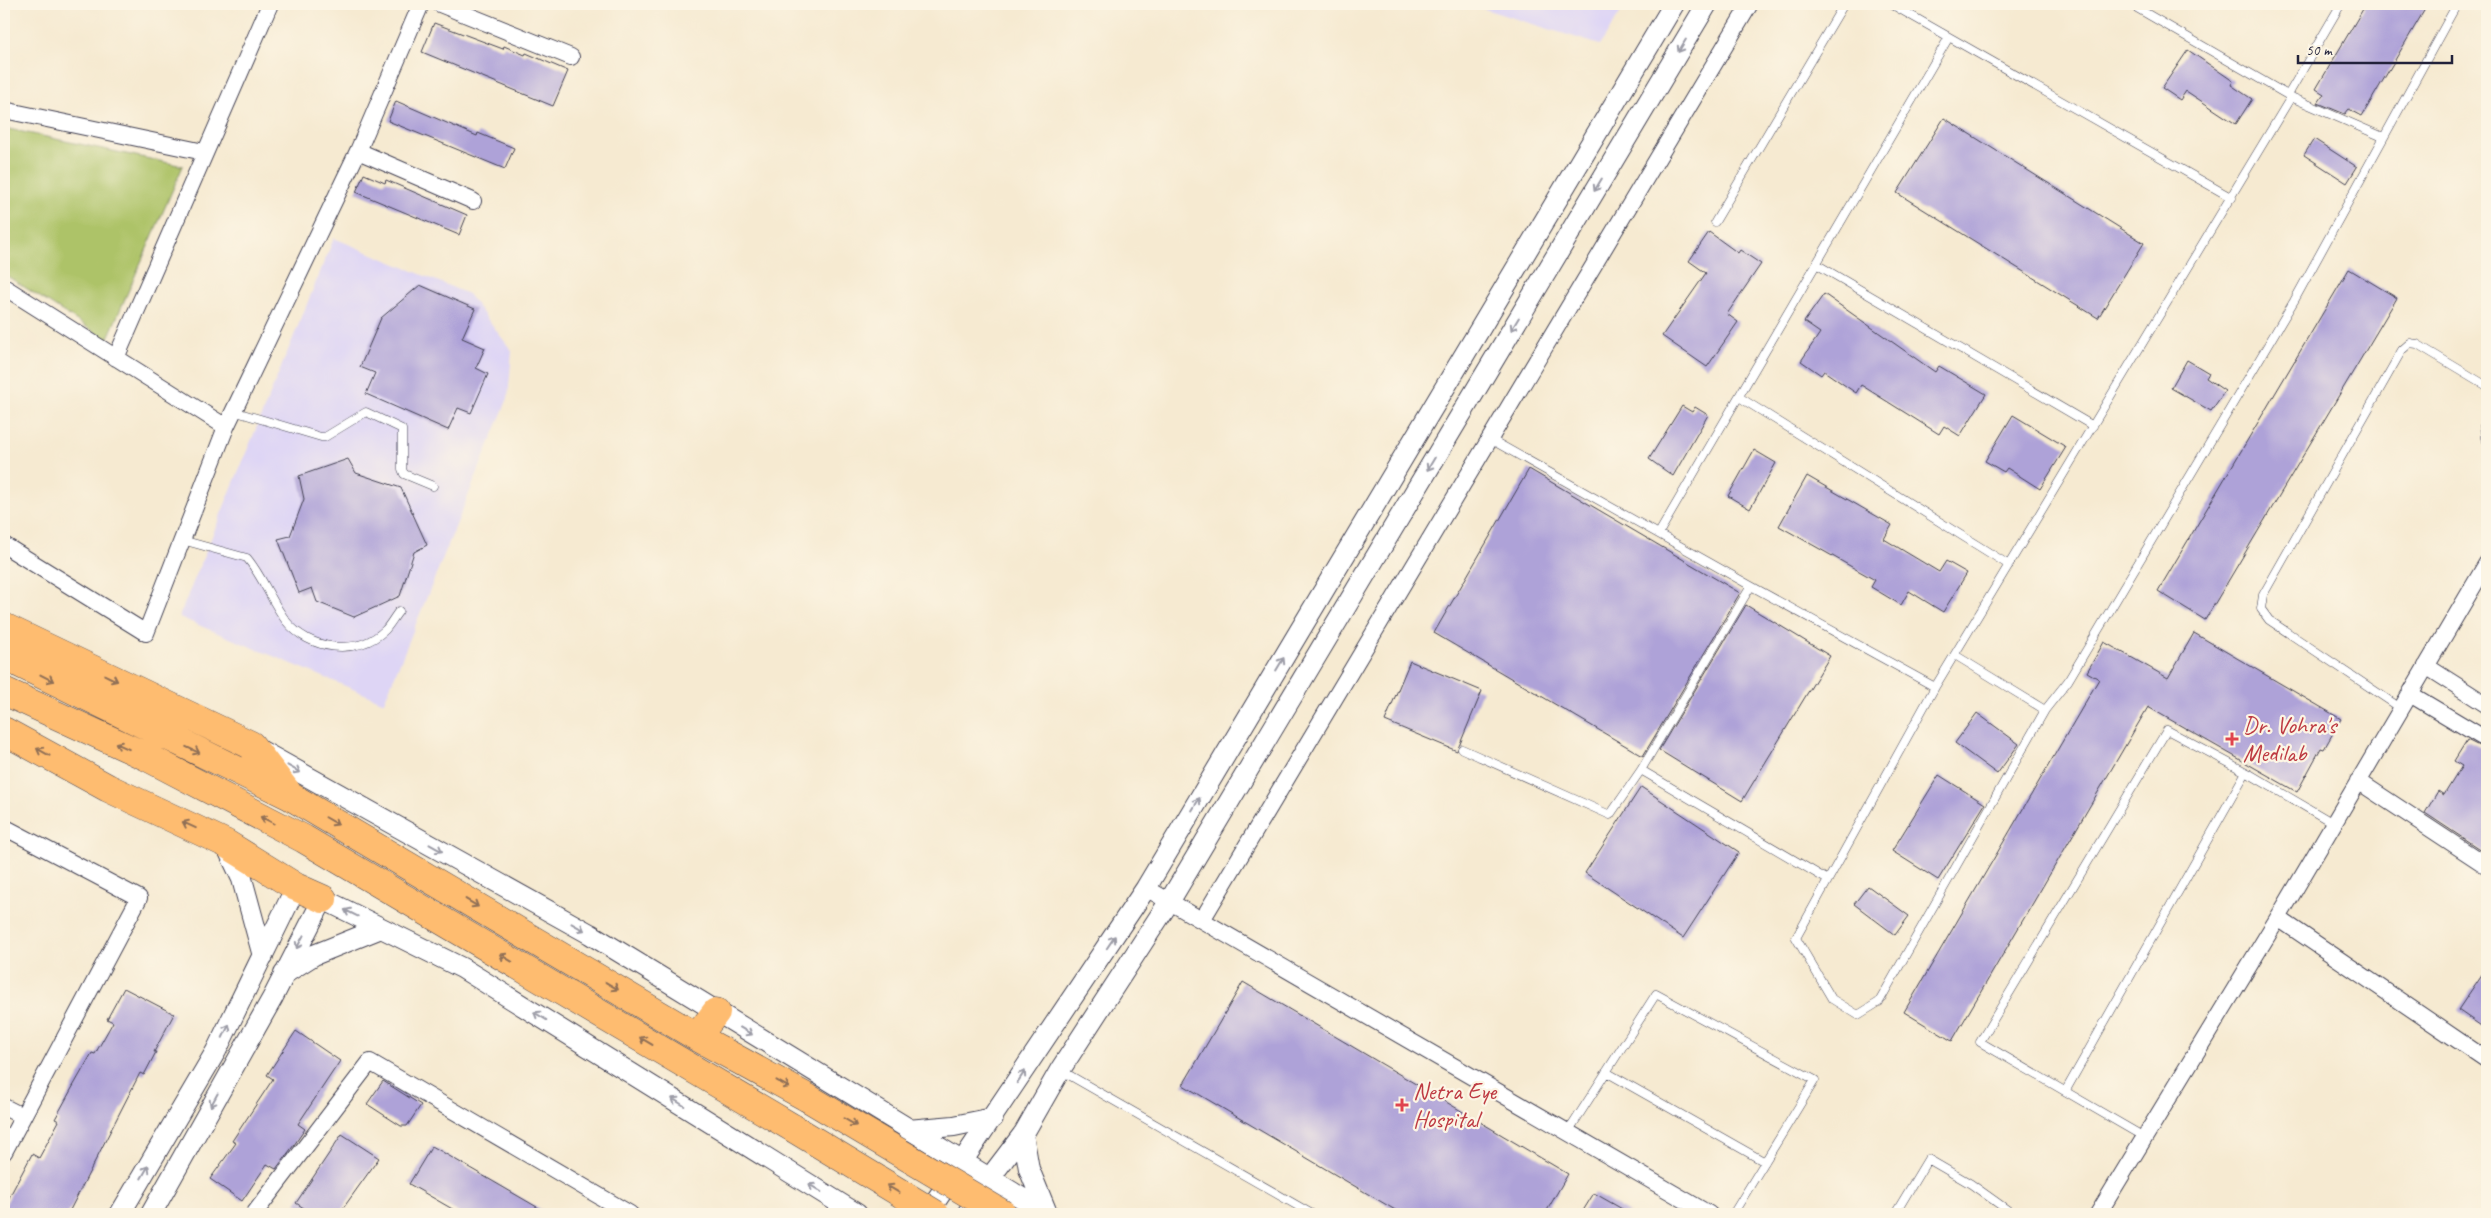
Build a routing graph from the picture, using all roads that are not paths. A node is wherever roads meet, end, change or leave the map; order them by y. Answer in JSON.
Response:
{"nodes":[{"id":1,"x":270,"y":4,"type":"edge"},
{"id":2,"x":421,"y":4,"type":"edge"},
{"id":3,"x":440,"y":4,"type":"edge"},
{"id":4,"x":1674,"y":4,"type":"edge"},
{"id":5,"x":1707,"y":4,"type":"edge"},
{"id":6,"x":1750,"y":4,"type":"edge"},
{"id":7,"x":1844,"y":4,"type":"edge"},
{"id":8,"x":1891,"y":4,"type":"edge"},
{"id":9,"x":2130,"y":4,"type":"edge"},
{"id":10,"x":2341,"y":4,"type":"edge"},
{"id":11,"x":2457,"y":4,"type":"edge"},
{"id":12,"x":1949,"y":37,"type":"junction"},
{"id":13,"x":571,"y":58,"type":"dead end"},
{"id":14,"x":2290,"y":96,"type":"junction"},
{"id":15,"x":4,"y":110,"type":"edge"},
{"id":16,"x":2383,"y":137,"type":"junction"},
{"id":17,"x":204,"y":152,"type":"junction"},
{"id":18,"x":358,"y":152,"type":"junction"},
{"id":19,"x":2232,"y":198,"type":"junction"},
{"id":20,"x":473,"y":201,"type":"dead end"},
{"id":21,"x":1715,"y":222,"type":"dead end"},
{"id":22,"x":1816,"y":264,"type":"junction"},
{"id":23,"x":4,"y":287,"type":"edge"},
{"id":24,"x":116,"y":358,"type":"junction"},
{"id":25,"x":2487,"y":386,"type":"edge"},
{"id":26,"x":1739,"y":397,"type":"junction"},
{"id":27,"x":233,"y":411,"type":"junction"},
{"id":28,"x":2487,"y":419,"type":"edge"},
{"id":29,"x":226,"y":426,"type":"junction"},
{"id":30,"x":2093,"y":426,"type":"junction"},
{"id":31,"x":1490,"y":439,"type":"junction"},
{"id":32,"x":2487,"y":441,"type":"edge"},
{"id":33,"x":433,"y":486,"type":"dead end"},
{"id":34,"x":1658,"y":533,"type":"junction"},
{"id":35,"x":182,"y":540,"type":"junction"},
{"id":36,"x":4,"y":546,"type":"edge"},
{"id":37,"x":2009,"y":565,"type":"junction"},
{"id":38,"x":2485,"y":574,"type":"edge"},
{"id":39,"x":1751,"y":586,"type":"junction"},
{"id":40,"x":399,"y":611,"type":"dead end"},
{"id":41,"x":4,"y":627,"type":"edge"},
{"id":42,"x":1955,"y":655,"type":"junction"},
{"id":43,"x":4,"y":656,"type":"edge"},
{"id":44,"x":2426,"y":666,"type":"junction"},
{"id":45,"x":1935,"y":687,"type":"junction"},
{"id":46,"x":4,"y":691,"type":"edge"},
{"id":47,"x":2410,"y":694,"type":"junction"},
{"id":48,"x":2487,"y":705,"type":"edge"},
{"id":49,"x":2402,"y":709,"type":"junction"},
{"id":50,"x":2045,"y":710,"type":"junction"},
{"id":51,"x":4,"y":731,"type":"edge"},
{"id":52,"x":2487,"y":740,"type":"edge"},
{"id":53,"x":251,"y":745,"type":"junction"},
{"id":54,"x":1462,"y":749,"type":"dead end"},
{"id":55,"x":1641,"y":770,"type":"junction"},
{"id":56,"x":2246,"y":772,"type":"junction"},
{"id":57,"x":2358,"y":781,"type":"junction"},
{"id":58,"x":290,"y":796,"type":"junction"},
{"id":59,"x":2333,"y":823,"type":"junction"},
{"id":60,"x":4,"y":827,"type":"edge"},
{"id":61,"x":225,"y":842,"type":"junction"},
{"id":62,"x":2487,"y":866,"type":"edge"},
{"id":63,"x":1828,"y":880,"type":"junction"},
{"id":64,"x":296,"y":887,"type":"junction"},
{"id":65,"x":1146,"y":888,"type":"junction"},
{"id":66,"x":323,"y":899,"type":"junction"},
{"id":67,"x":1170,"y":902,"type":"junction"},
{"id":68,"x":2278,"y":918,"type":"junction"},
{"id":69,"x":1202,"y":920,"type":"junction"},
{"id":70,"x":381,"y":928,"type":"junction"},
{"id":71,"x":263,"y":956,"type":"junction"},
{"id":72,"x":284,"y":974,"type":"junction"},
{"id":73,"x":716,"y":1012,"type":"junction"},
{"id":74,"x":697,"y":1037,"type":"junction"},
{"id":75,"x":2487,"y":1060,"type":"edge"},
{"id":76,"x":1060,"y":1070,"type":"junction"},
{"id":77,"x":1606,"y":1072,"type":"junction"},
{"id":78,"x":2066,"y":1090,"type":"junction"},
{"id":79,"x":4,"y":1108,"type":"edge"},
{"id":80,"x":22,"y":1116,"type":"junction"},
{"id":81,"x":993,"y":1118,"type":"junction"},
{"id":82,"x":908,"y":1130,"type":"junction"},
{"id":83,"x":1568,"y":1132,"type":"junction"},
{"id":84,"x":1023,"y":1134,"type":"junction"},
{"id":85,"x":2144,"y":1136,"type":"junction"},
{"id":86,"x":4,"y":1152,"type":"edge"},
{"id":87,"x":961,"y":1162,"type":"junction"},
{"id":88,"x":1765,"y":1162,"type":"junction"},
{"id":89,"x":989,"y":1179,"type":"junction"},
{"id":90,"x":2009,"y":1213,"type":"edge"},
{"id":91,"x":120,"y":1214,"type":"edge"},
{"id":92,"x":151,"y":1214,"type":"edge"},
{"id":93,"x":254,"y":1214,"type":"edge"},
{"id":94,"x":630,"y":1214,"type":"edge"},
{"id":95,"x":857,"y":1214,"type":"edge"},
{"id":96,"x":927,"y":1214,"type":"edge"},
{"id":97,"x":935,"y":1214,"type":"edge"},
{"id":98,"x":967,"y":1214,"type":"edge"},
{"id":99,"x":1003,"y":1214,"type":"edge"},
{"id":100,"x":1048,"y":1214,"type":"edge"},
{"id":101,"x":1312,"y":1214,"type":"edge"},
{"id":102,"x":1709,"y":1214,"type":"edge"},
{"id":103,"x":1733,"y":1214,"type":"edge"},
{"id":104,"x":1895,"y":1214,"type":"edge"},
{"id":105,"x":2098,"y":1214,"type":"edge"}],
"edges":[{"from":1,"to":17,"type":"street"},
{"from":2,"to":18,"type":"street"},
{"from":3,"to":13,"type":"street"},
{"from":65,"to":4,"type":"street","one_way":true},
{"from":5,"to":67,"type":"street","one_way":true},
{"from":6,"to":31,"type":"street"},
{"from":7,"to":21,"type":"lane"},
{"from":8,"to":12,"type":"lane"},
{"from":9,"to":14,"type":"lane"},
{"from":10,"to":14,"type":"lane"},
{"from":11,"to":16,"type":"lane"},
{"from":12,"to":19,"type":"lane"},
{"from":12,"to":22,"type":"lane"},
{"from":14,"to":16,"type":"lane"},
{"from":14,"to":19,"type":"lane"},
{"from":15,"to":17,"type":"street"},
{"from":16,"to":50,"type":"lane"},
{"from":17,"to":24,"type":"street"},
{"from":18,"to":20,"type":"street"},
{"from":18,"to":27,"type":"street"},
{"from":19,"to":30,"type":"lane"},
{"from":22,"to":26,"type":"lane"},
{"from":22,"to":30,"type":"lane"},
{"from":23,"to":24,"type":"street"},
{"from":24,"to":29,"type":"street"},
{"from":25,"to":49,"type":"lane"},
{"from":26,"to":34,"type":"lane"},
{"from":26,"to":37,"type":"lane"},
{"from":27,"to":29,"type":"street"},
{"from":27,"to":33,"type":"lane"},
{"from":28,"to":32,"type":"lane"},
{"from":29,"to":35,"type":"street"},
{"from":30,"to":37,"type":"lane"},
{"from":31,"to":34,"type":"lane"},
{"from":31,"to":69,"type":"street"},
{"from":34,"to":39,"type":"lane"},
{"from":35,"to":36,"type":"street"},
{"from":35,"to":40,"type":"lane"},
{"from":37,"to":42,"type":"lane"},
{"from":38,"to":44,"type":"street"},
{"from":39,"to":45,"type":"lane"},
{"from":39,"to":55,"type":"lane"},
{"from":41,"to":53,"type":"highway","one_way":true},
{"from":42,"to":45,"type":"lane"},
{"from":42,"to":50,"type":"lane"},
{"from":43,"to":58,"type":"highway","one_way":true},
{"from":44,"to":47,"type":"street"},
{"from":44,"to":48,"type":"street"},
{"from":45,"to":63,"type":"lane"},
{"from":97,"to":46,"type":"highway","one_way":true,"bridge":true},
{"from":47,"to":49,"type":"street"},
{"from":47,"to":52,"type":"street"},
{"from":49,"to":57,"type":"street"},
{"from":50,"to":63,"type":"lane"},
{"from":61,"to":51,"type":"highway","one_way":true},
{"from":53,"to":58,"type":"highway"},
{"from":53,"to":73,"type":"street","one_way":true},
{"from":54,"to":55,"type":"lane"},
{"from":55,"to":63,"type":"lane"},
{"from":56,"to":59,"type":"lane"},
{"from":56,"to":78,"type":"lane"},
{"from":56,"to":78,"type":"lane"},
{"from":57,"to":59,"type":"street"},
{"from":57,"to":62,"type":"street"},
{"from":58,"to":74,"type":"highway","one_way":true},
{"from":59,"to":68,"type":"street"},
{"from":60,"to":80,"type":"street"},
{"from":61,"to":64,"type":"highway"},
{"from":61,"to":71,"type":"street"},
{"from":64,"to":66,"type":"highway"},
{"from":64,"to":71,"type":"street"},
{"from":65,"to":67,"type":"street"},
{"from":81,"to":65,"type":"street","one_way":true},
{"from":70,"to":66,"type":"street","one_way":true},
{"from":66,"to":72,"type":"street","one_way":true},
{"from":67,"to":69,"type":"street"},
{"from":67,"to":76,"type":"street"},
{"from":68,"to":75,"type":"street"},
{"from":68,"to":85,"type":"street"},
{"from":69,"to":83,"type":"street"},
{"from":70,"to":72,"type":"street"},
{"from":95,"to":70,"type":"street","one_way":true},
{"from":91,"to":71,"type":"street","one_way":true},
{"from":72,"to":92,"type":"street","one_way":true},
{"from":73,"to":74,"type":"highway"},
{"from":73,"to":82,"type":"street","one_way":true},
{"from":74,"to":99,"type":"highway","one_way":true,"bridge":true},
{"from":76,"to":84,"type":"street"},
{"from":76,"to":101,"type":"lane"},
{"from":77,"to":83,"type":"lane"},
{"from":77,"to":88,"type":"lane"},
{"from":77,"to":88,"type":"lane"},
{"from":78,"to":85,"type":"lane"},
{"from":79,"to":80,"type":"street"},
{"from":80,"to":86,"type":"street"},
{"from":81,"to":82,"type":"street"},
{"from":81,"to":87,"type":"street"},
{"from":82,"to":87,"type":"street"},
{"from":83,"to":102,"type":"street"},
{"from":84,"to":89,"type":"street"},
{"from":84,"to":100,"type":"street"},
{"from":85,"to":105,"type":"street"},
{"from":87,"to":89,"type":"street"},
{"from":87,"to":96,"type":"street"},
{"from":88,"to":103,"type":"lane"},
{"from":89,"to":98,"type":"street"},
{"from":89,"to":100,"type":"street"},
{"from":90,"to":104,"type":"lane"},
{"from":93,"to":94,"type":"street"}]}
